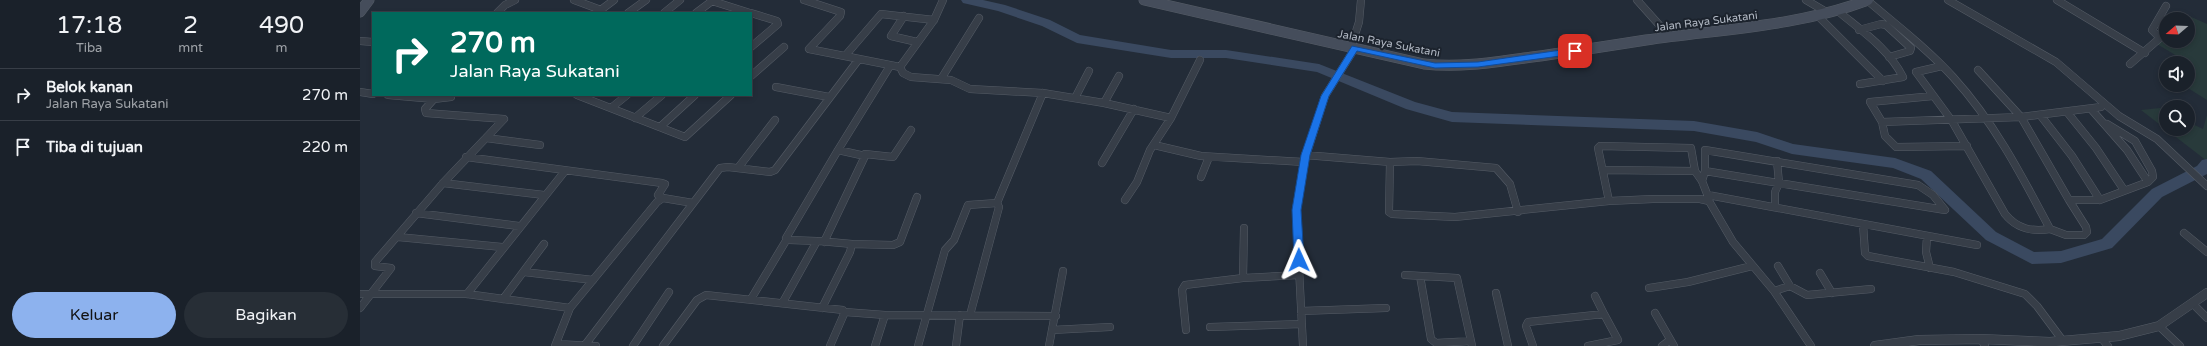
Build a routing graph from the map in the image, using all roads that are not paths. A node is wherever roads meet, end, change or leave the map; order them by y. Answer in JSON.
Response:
{"nodes":[{"id":1,"x":369,"y":0,"type":"edge"},
{"id":2,"x":515,"y":0,"type":"edge"},
{"id":3,"x":577,"y":0,"type":"edge"},
{"id":4,"x":614,"y":0,"type":"edge"},
{"id":5,"x":646,"y":0,"type":"edge"},
{"id":6,"x":680,"y":0,"type":"edge"},
{"id":7,"x":804,"y":0,"type":"edge"},
{"id":8,"x":1144,"y":0,"type":"edge"},
{"id":9,"x":1361,"y":0,"type":"edge"},
{"id":10,"x":1637,"y":0,"type":"edge"},
{"id":11,"x":1806,"y":0,"type":"edge"},
{"id":12,"x":1867,"y":0,"type":"edge"},
{"id":13,"x":1948,"y":0,"type":"edge"},
{"id":14,"x":2057,"y":0,"type":"edge"},
{"id":15,"x":710,"y":1,"type":"edge"},
{"id":16,"x":943,"y":1,"type":"edge"},
{"id":17,"x":2166,"y":6,"type":"dead end"},
{"id":18,"x":734,"y":9,"type":"junction"},
{"id":19,"x":598,"y":11,"type":"edge"},
{"id":20,"x":360,"y":12,"type":"edge"},
{"id":21,"x":498,"y":12,"type":"edge"},
{"id":22,"x":629,"y":12,"type":"edge"},
{"id":23,"x":665,"y":12,"type":"edge"},
{"id":24,"x":697,"y":12,"type":"edge"},
{"id":25,"x":730,"y":12,"type":"edge"},
{"id":26,"x":747,"y":12,"type":"edge"},
{"id":27,"x":1840,"y":12,"type":"junction"},
{"id":28,"x":752,"y":13,"type":"edge"},
{"id":29,"x":1830,"y":14,"type":"junction"},
{"id":30,"x":904,"y":16,"type":"junction"},
{"id":31,"x":1819,"y":17,"type":"junction"},
{"id":32,"x":978,"y":18,"type":"dead end"},
{"id":33,"x":934,"y":20,"type":"junction"},
{"id":34,"x":1859,"y":30,"type":"junction"},
{"id":35,"x":1670,"y":37,"type":"junction"},
{"id":36,"x":360,"y":41,"type":"edge"},
{"id":37,"x":372,"y":42,"type":"edge"},
{"id":38,"x":917,"y":42,"type":"junction"},
{"id":39,"x":752,"y":46,"type":"edge"},
{"id":40,"x":784,"y":47,"type":"dead end"},
{"id":41,"x":1353,"y":48,"type":"junction"},
{"id":42,"x":2145,"y":53,"type":"junction"},
{"id":43,"x":845,"y":56,"type":"junction"},
{"id":44,"x":1889,"y":57,"type":"junction"},
{"id":45,"x":859,"y":59,"type":"junction"},
{"id":46,"x":1200,"y":60,"type":"dead end"},
{"id":47,"x":2130,"y":64,"type":"dead end"},
{"id":48,"x":890,"y":66,"type":"junction"},
{"id":49,"x":1942,"y":66,"type":"junction"},
{"id":50,"x":900,"y":67,"type":"junction"},
{"id":51,"x":1978,"y":70,"type":"dead end"},
{"id":52,"x":1088,"y":71,"type":"dead end"},
{"id":53,"x":752,"y":75,"type":"edge"},
{"id":54,"x":1119,"y":76,"type":"dead end"},
{"id":55,"x":940,"y":79,"type":"junction"},
{"id":56,"x":1882,"y":81,"type":"junction"},
{"id":57,"x":1860,"y":84,"type":"dead end"},
{"id":58,"x":776,"y":87,"type":"dead end"},
{"id":59,"x":360,"y":92,"type":"edge"},
{"id":60,"x":1043,"y":93,"type":"junction"},
{"id":61,"x":372,"y":94,"type":"edge"},
{"id":62,"x":400,"y":96,"type":"edge"},
{"id":63,"x":626,"y":96,"type":"edge"},
{"id":64,"x":661,"y":96,"type":"edge"},
{"id":65,"x":694,"y":96,"type":"edge"},
{"id":66,"x":730,"y":96,"type":"edge"},
{"id":67,"x":1934,"y":96,"type":"junction"},
{"id":68,"x":451,"y":97,"type":"dead end"},
{"id":69,"x":590,"y":97,"type":"edge"},
{"id":70,"x":829,"y":97,"type":"junction"},
{"id":71,"x":1075,"y":98,"type":"junction"},
{"id":72,"x":434,"y":99,"type":"junction"},
{"id":73,"x":1104,"y":103,"type":"junction"},
{"id":74,"x":2102,"y":107,"type":"dead end"},
{"id":75,"x":612,"y":108,"type":"junction"},
{"id":76,"x":1134,"y":109,"type":"junction"},
{"id":77,"x":2091,"y":109,"type":"junction"},
{"id":78,"x":2067,"y":112,"type":"junction"},
{"id":79,"x":2041,"y":116,"type":"junction"},
{"id":80,"x":2021,"y":117,"type":"junction"},
{"id":81,"x":635,"y":118,"type":"junction"},
{"id":82,"x":1172,"y":118,"type":"junction"},
{"id":83,"x":1983,"y":118,"type":"junction"},
{"id":84,"x":775,"y":120,"type":"dead end"},
{"id":85,"x":1882,"y":122,"type":"junction"},
{"id":86,"x":1952,"y":122,"type":"junction"},
{"id":87,"x":2106,"y":124,"type":"junction"},
{"id":88,"x":660,"y":127,"type":"junction"},
{"id":89,"x":911,"y":130,"type":"dead end"},
{"id":90,"x":486,"y":138,"type":"junction"},
{"id":91,"x":540,"y":145,"type":"dead end"},
{"id":92,"x":1154,"y":145,"type":"junction"},
{"id":93,"x":1967,"y":146,"type":"junction"},
{"id":94,"x":1691,"y":148,"type":"junction"},
{"id":95,"x":838,"y":150,"type":"junction"},
{"id":96,"x":1705,"y":150,"type":"junction"},
{"id":97,"x":865,"y":154,"type":"junction"},
{"id":98,"x":1209,"y":157,"type":"junction"},
{"id":99,"x":466,"y":158,"type":"junction"},
{"id":100,"x":1305,"y":159,"type":"junction"},
{"id":101,"x":1777,"y":161,"type":"junction"},
{"id":102,"x":1390,"y":162,"type":"junction"},
{"id":103,"x":1102,"y":163,"type":"dead end"},
{"id":104,"x":738,"y":168,"type":"junction"},
{"id":105,"x":1603,"y":170,"type":"junction"},
{"id":106,"x":565,"y":171,"type":"junction"},
{"id":107,"x":1695,"y":171,"type":"junction"},
{"id":108,"x":1705,"y":171,"type":"junction"},
{"id":109,"x":1201,"y":177,"type":"dead end"},
{"id":110,"x":1702,"y":181,"type":"junction"},
{"id":111,"x":2148,"y":182,"type":"junction"},
{"id":112,"x":443,"y":183,"type":"junction"},
{"id":113,"x":1779,"y":183,"type":"junction"},
{"id":114,"x":2207,"y":186,"type":"edge"},
{"id":115,"x":2124,"y":190,"type":"junction"},
{"id":116,"x":544,"y":195,"type":"junction"},
{"id":117,"x":917,"y":197,"type":"dead end"},
{"id":118,"x":663,"y":198,"type":"junction"},
{"id":119,"x":1708,"y":198,"type":"junction"},
{"id":120,"x":1125,"y":200,"type":"dead end"},
{"id":121,"x":2069,"y":200,"type":"junction"},
{"id":122,"x":2100,"y":200,"type":"junction"},
{"id":123,"x":1609,"y":201,"type":"junction"},
{"id":124,"x":693,"y":203,"type":"junction"},
{"id":125,"x":997,"y":203,"type":"junction"},
{"id":126,"x":1775,"y":207,"type":"junction"},
{"id":127,"x":1518,"y":212,"type":"junction"},
{"id":128,"x":416,"y":213,"type":"junction"},
{"id":129,"x":1863,"y":224,"type":"junction"},
{"id":130,"x":519,"y":226,"type":"junction"},
{"id":131,"x":1244,"y":228,"type":"dead end"},
{"id":132,"x":2050,"y":229,"type":"junction"},
{"id":133,"x":2184,"y":233,"type":"dead end"},
{"id":134,"x":1927,"y":236,"type":"junction"},
{"id":135,"x":398,"y":237,"type":"junction"},
{"id":136,"x":787,"y":239,"type":"junction"},
{"id":137,"x":820,"y":241,"type":"junction"},
{"id":138,"x":544,"y":244,"type":"dead end"},
{"id":139,"x":852,"y":244,"type":"junction"},
{"id":140,"x":1977,"y":245,"type":"dead end"},
{"id":141,"x":502,"y":247,"type":"junction"},
{"id":142,"x":2207,"y":252,"type":"edge"},
{"id":143,"x":1752,"y":266,"type":"junction"},
{"id":144,"x":1778,"y":266,"type":"dead end"},
{"id":145,"x":1930,"y":268,"type":"junction"},
{"id":146,"x":1063,"y":271,"type":"dead end"},
{"id":147,"x":524,"y":272,"type":"junction"},
{"id":148,"x":1820,"y":273,"type":"dead end"},
{"id":149,"x":1299,"y":275,"type":"junction"},
{"id":150,"x":1405,"y":275,"type":"dead end"},
{"id":151,"x":1420,"y":276,"type":"junction"},
{"id":152,"x":1243,"y":278,"type":"junction"},
{"id":153,"x":593,"y":280,"type":"junction"},
{"id":154,"x":1790,"y":286,"type":"junction"},
{"id":155,"x":1649,"y":288,"type":"dead end"},
{"id":156,"x":1871,"y":289,"type":"dead end"},
{"id":157,"x":1774,"y":291,"type":"junction"},
{"id":158,"x":669,"y":292,"type":"dead end"},
{"id":159,"x":1496,"y":293,"type":"dead end"},
{"id":160,"x":1832,"y":293,"type":"junction"},
{"id":161,"x":2207,"y":293,"type":"edge"},
{"id":162,"x":360,"y":294,"type":"edge"},
{"id":163,"x":371,"y":294,"type":"junction"},
{"id":164,"x":467,"y":294,"type":"junction"},
{"id":165,"x":1595,"y":296,"type":"dead end"},
{"id":166,"x":503,"y":299,"type":"junction"},
{"id":167,"x":751,"y":299,"type":"junction"},
{"id":168,"x":783,"y":302,"type":"junction"},
{"id":169,"x":2192,"y":303,"type":"junction"},
{"id":170,"x":360,"y":308,"type":"edge"},
{"id":171,"x":570,"y":308,"type":"junction"},
{"id":172,"x":822,"y":308,"type":"junction"},
{"id":173,"x":1386,"y":308,"type":"dead end"},
{"id":174,"x":1301,"y":310,"type":"junction"},
{"id":175,"x":845,"y":312,"type":"junction"},
{"id":176,"x":1654,"y":313,"type":"dead end"},
{"id":177,"x":1604,"y":314,"type":"junction"},
{"id":178,"x":885,"y":315,"type":"junction"},
{"id":179,"x":927,"y":315,"type":"junction"},
{"id":180,"x":960,"y":315,"type":"junction"},
{"id":181,"x":970,"y":315,"type":"junction"},
{"id":182,"x":1056,"y":316,"type":"junction"},
{"id":183,"x":2207,"y":318,"type":"edge"},
{"id":184,"x":1302,"y":324,"type":"junction"},
{"id":185,"x":2159,"y":326,"type":"junction"},
{"id":186,"x":1110,"y":327,"type":"dead end"},
{"id":187,"x":1210,"y":328,"type":"dead end"},
{"id":188,"x":1052,"y":330,"type":"junction"},
{"id":189,"x":1186,"y":330,"type":"dead end"},
{"id":190,"x":2063,"y":341,"type":"junction"},
{"id":191,"x":1983,"y":342,"type":"edge"},
{"id":192,"x":2105,"y":342,"type":"edge"},
{"id":193,"x":1672,"y":343,"type":"edge"},
{"id":194,"x":1921,"y":343,"type":"edge"},
{"id":195,"x":1471,"y":344,"type":"edge"},
{"id":196,"x":2051,"y":344,"type":"edge"},
{"id":197,"x":555,"y":345,"type":"edge"},
{"id":198,"x":585,"y":345,"type":"junction"},
{"id":199,"x":596,"y":346,"type":"edge"},
{"id":200,"x":633,"y":346,"type":"edge"},
{"id":201,"x":663,"y":346,"type":"edge"},
{"id":202,"x":830,"y":346,"type":"edge"},
{"id":203,"x":875,"y":346,"type":"edge"},
{"id":204,"x":918,"y":346,"type":"edge"},
{"id":205,"x":956,"y":346,"type":"edge"},
{"id":206,"x":1049,"y":346,"type":"edge"},
{"id":207,"x":1303,"y":346,"type":"edge"},
{"id":208,"x":1508,"y":346,"type":"edge"},
{"id":209,"x":1533,"y":346,"type":"edge"},
{"id":210,"x":1588,"y":346,"type":"edge"},
{"id":211,"x":1662,"y":346,"type":"edge"},
{"id":212,"x":1811,"y":346,"type":"edge"},
{"id":213,"x":1875,"y":346,"type":"edge"},
{"id":214,"x":2180,"y":346,"type":"edge"}],
"edges":[{"from":1,"to":20,"type":"main road"},
{"from":2,"to":21,"type":"street"},
{"from":3,"to":19,"type":"street"},
{"from":4,"to":19,"type":"street"},
{"from":5,"to":22,"type":"street"},
{"from":6,"to":23,"type":"street"},
{"from":7,"to":43,"type":"street"},
{"from":8,"to":41,"type":"main road","name":"Jalan Raya Sukatani"},
{"from":9,"to":41,"type":"street"},
{"from":10,"to":35,"type":"street"},
{"from":11,"to":29,"type":"street"},
{"from":12,"to":27,"type":"main road","name":"Jalan Raya Sukatani"},
{"from":12,"to":49,"type":"street"},
{"from":13,"to":114,"type":"street"},
{"from":14,"to":42,"type":"street"},
{"from":15,"to":18,"type":"street"},
{"from":15,"to":24,"type":"street"},
{"from":16,"to":33,"type":"street"},
{"from":17,"to":42,"type":"street"},
{"from":18,"to":25,"type":"street"},
{"from":18,"to":26,"type":"street"},
{"from":27,"to":29,"type":"main road","name":"Jalan Raya Sukatani"},
{"from":27,"to":34,"type":"street"},
{"from":28,"to":39,"type":"street"},
{"from":29,"to":31,"type":"main road","name":"Jalan Raya Sukatani"},
{"from":30,"to":33,"type":"street"},
{"from":30,"to":38,"type":"street"},
{"from":30,"to":43,"type":"street"},
{"from":31,"to":35,"type":"main road","name":"Jalan Raya Sukatani"},
{"from":31,"to":56,"type":"street"},
{"from":32,"to":55,"type":"street"},
{"from":33,"to":38,"type":"street"},
{"from":34,"to":44,"type":"street"},
{"from":34,"to":44,"type":"street"},
{"from":35,"to":41,"type":"main road","name":"Jalan Raya Sukatani"},
{"from":36,"to":37,"type":"street"},
{"from":38,"to":50,"type":"street"},
{"from":40,"to":53,"type":"street"},
{"from":41,"to":100,"type":"street"},
{"from":42,"to":47,"type":"street"},
{"from":43,"to":45,"type":"street"},
{"from":44,"to":56,"type":"street"},
{"from":45,"to":48,"type":"street"},
{"from":45,"to":70,"type":"street"},
{"from":46,"to":82,"type":"street"},
{"from":48,"to":50,"type":"street"},
{"from":48,"to":95,"type":"street"},
{"from":49,"to":67,"type":"street"},
{"from":49,"to":83,"type":"street"},
{"from":50,"to":55,"type":"street"},
{"from":51,"to":80,"type":"street"},
{"from":52,"to":71,"type":"street"},
{"from":54,"to":73,"type":"street"},
{"from":55,"to":60,"type":"street"},
{"from":56,"to":57,"type":"street"},
{"from":58,"to":70,"type":"street"},
{"from":59,"to":61,"type":"street"},
{"from":60,"to":71,"type":"street"},
{"from":60,"to":125,"type":"street"},
{"from":62,"to":72,"type":"street"},
{"from":63,"to":75,"type":"street"},
{"from":64,"to":81,"type":"street"},
{"from":65,"to":88,"type":"street"},
{"from":66,"to":88,"type":"street"},
{"from":67,"to":85,"type":"street"},
{"from":67,"to":86,"type":"street"},
{"from":68,"to":72,"type":"street"},
{"from":69,"to":75,"type":"street"},
{"from":70,"to":104,"type":"street"},
{"from":71,"to":73,"type":"street"},
{"from":72,"to":90,"type":"street"},
{"from":73,"to":76,"type":"street"},
{"from":74,"to":77,"type":"street"},
{"from":75,"to":81,"type":"street"},
{"from":76,"to":82,"type":"street"},
{"from":76,"to":103,"type":"street"},
{"from":77,"to":78,"type":"street"},
{"from":77,"to":87,"type":"street"},
{"from":78,"to":79,"type":"street"},
{"from":78,"to":115,"type":"street"},
{"from":79,"to":80,"type":"street"},
{"from":79,"to":122,"type":"street"},
{"from":80,"to":83,"type":"street"},
{"from":80,"to":121,"type":"street"},
{"from":81,"to":88,"type":"street"},
{"from":82,"to":92,"type":"street"},
{"from":83,"to":86,"type":"street"},
{"from":83,"to":132,"type":"street"},
{"from":84,"to":104,"type":"street"},
{"from":85,"to":86,"type":"street"},
{"from":85,"to":93,"type":"street"},
{"from":86,"to":93,"type":"street"},
{"from":87,"to":111,"type":"street"},
{"from":87,"to":111,"type":"street"},
{"from":89,"to":97,"type":"street"},
{"from":90,"to":91,"type":"street"},
{"from":90,"to":99,"type":"street"},
{"from":92,"to":98,"type":"street"},
{"from":92,"to":120,"type":"street"},
{"from":93,"to":132,"type":"street"},
{"from":94,"to":96,"type":"street"},
{"from":94,"to":105,"type":"street"},
{"from":94,"to":107,"type":"street"},
{"from":95,"to":97,"type":"street"},
{"from":95,"to":136,"type":"street"},
{"from":96,"to":101,"type":"street"},
{"from":96,"to":108,"type":"street"},
{"from":97,"to":137,"type":"street"},
{"from":98,"to":100,"type":"street"},
{"from":98,"to":109,"type":"street"},
{"from":99,"to":106,"type":"street"},
{"from":99,"to":112,"type":"street"},
{"from":100,"to":102,"type":"street"},
{"from":100,"to":149,"type":"street"},
{"from":101,"to":113,"type":"street"},
{"from":101,"to":113,"type":"street"},
{"from":102,"to":127,"type":"street"},
{"from":102,"to":127,"type":"street"},
{"from":104,"to":124,"type":"street"},
{"from":105,"to":107,"type":"street"},
{"from":105,"to":123,"type":"street"},
{"from":106,"to":116,"type":"street"},
{"from":106,"to":118,"type":"street"},
{"from":107,"to":110,"type":"street"},
{"from":108,"to":110,"type":"street"},
{"from":108,"to":113,"type":"street"},
{"from":110,"to":119,"type":"street"},
{"from":111,"to":115,"type":"street"},
{"from":112,"to":116,"type":"street"},
{"from":112,"to":128,"type":"street"},
{"from":113,"to":126,"type":"street"},
{"from":115,"to":122,"type":"street"},
{"from":116,"to":130,"type":"street"},
{"from":117,"to":139,"type":"street"},
{"from":118,"to":124,"type":"street"},
{"from":118,"to":153,"type":"street"},
{"from":119,"to":123,"type":"street"},
{"from":119,"to":126,"type":"street"},
{"from":119,"to":143,"type":"street"},
{"from":121,"to":122,"type":"street"},
{"from":121,"to":132,"type":"street"},
{"from":123,"to":127,"type":"street"},
{"from":124,"to":198,"type":"street"},
{"from":125,"to":179,"type":"street"},
{"from":125,"to":181,"type":"street"},
{"from":126,"to":129,"type":"street"},
{"from":128,"to":130,"type":"street"},
{"from":128,"to":135,"type":"street"},
{"from":129,"to":134,"type":"street"},
{"from":129,"to":145,"type":"street"},
{"from":130,"to":141,"type":"street"},
{"from":131,"to":152,"type":"street"},
{"from":133,"to":142,"type":"street"},
{"from":134,"to":140,"type":"street"},
{"from":134,"to":145,"type":"street"},
{"from":135,"to":141,"type":"street"},
{"from":135,"to":163,"type":"street"},
{"from":136,"to":137,"type":"street"},
{"from":136,"to":167,"type":"street"},
{"from":137,"to":139,"type":"street"},
{"from":137,"to":168,"type":"street"},
{"from":138,"to":147,"type":"street"},
{"from":139,"to":172,"type":"street"},
{"from":141,"to":164,"type":"street"},
{"from":143,"to":155,"type":"street"},
{"from":143,"to":157,"type":"street"},
{"from":144,"to":154,"type":"street"},
{"from":145,"to":190,"type":"street"},
{"from":146,"to":182,"type":"street"},
{"from":147,"to":153,"type":"street"},
{"from":147,"to":166,"type":"street"},
{"from":148,"to":160,"type":"street"},
{"from":149,"to":152,"type":"street"},
{"from":149,"to":174,"type":"street"},
{"from":150,"to":151,"type":"street"},
{"from":151,"to":195,"type":"street"},
{"from":151,"to":195,"type":"street"},
{"from":152,"to":189,"type":"street"},
{"from":153,"to":171,"type":"street"},
{"from":154,"to":157,"type":"street"},
{"from":154,"to":160,"type":"street"},
{"from":156,"to":160,"type":"street"},
{"from":157,"to":212,"type":"street"},
{"from":158,"to":200,"type":"street"},
{"from":159,"to":208,"type":"street"},
{"from":161,"to":169,"type":"street"},
{"from":162,"to":163,"type":"street"},
{"from":163,"to":164,"type":"street"},
{"from":163,"to":170,"type":"street"},
{"from":164,"to":166,"type":"street"},
{"from":165,"to":177,"type":"street"},
{"from":166,"to":171,"type":"street"},
{"from":167,"to":168,"type":"street"},
{"from":167,"to":201,"type":"street"},
{"from":168,"to":172,"type":"street"},
{"from":169,"to":183,"type":"street"},
{"from":169,"to":185,"type":"street"},
{"from":171,"to":197,"type":"street"},
{"from":172,"to":175,"type":"street"},
{"from":173,"to":174,"type":"street"},
{"from":174,"to":184,"type":"street"},
{"from":175,"to":178,"type":"street"},
{"from":175,"to":202,"type":"street"},
{"from":176,"to":193,"type":"street"},
{"from":177,"to":209,"type":"street"},
{"from":177,"to":210,"type":"street"},
{"from":178,"to":179,"type":"street"},
{"from":178,"to":203,"type":"street"},
{"from":179,"to":180,"type":"street"},
{"from":179,"to":204,"type":"street"},
{"from":180,"to":181,"type":"street"},
{"from":180,"to":205,"type":"street"},
{"from":181,"to":182,"type":"street"},
{"from":182,"to":188,"type":"street"},
{"from":184,"to":187,"type":"street"},
{"from":184,"to":207,"type":"street"},
{"from":185,"to":192,"type":"street"},
{"from":185,"to":214,"type":"street"},
{"from":186,"to":188,"type":"street"},
{"from":188,"to":206,"type":"street"},
{"from":190,"to":192,"type":"street"},
{"from":190,"to":196,"type":"street"},
{"from":191,"to":194,"type":"street"},
{"from":191,"to":196,"type":"street"},
{"from":193,"to":211,"type":"street"},
{"from":194,"to":213,"type":"street"},
{"from":197,"to":198,"type":"street"},
{"from":198,"to":199,"type":"street"}]}
